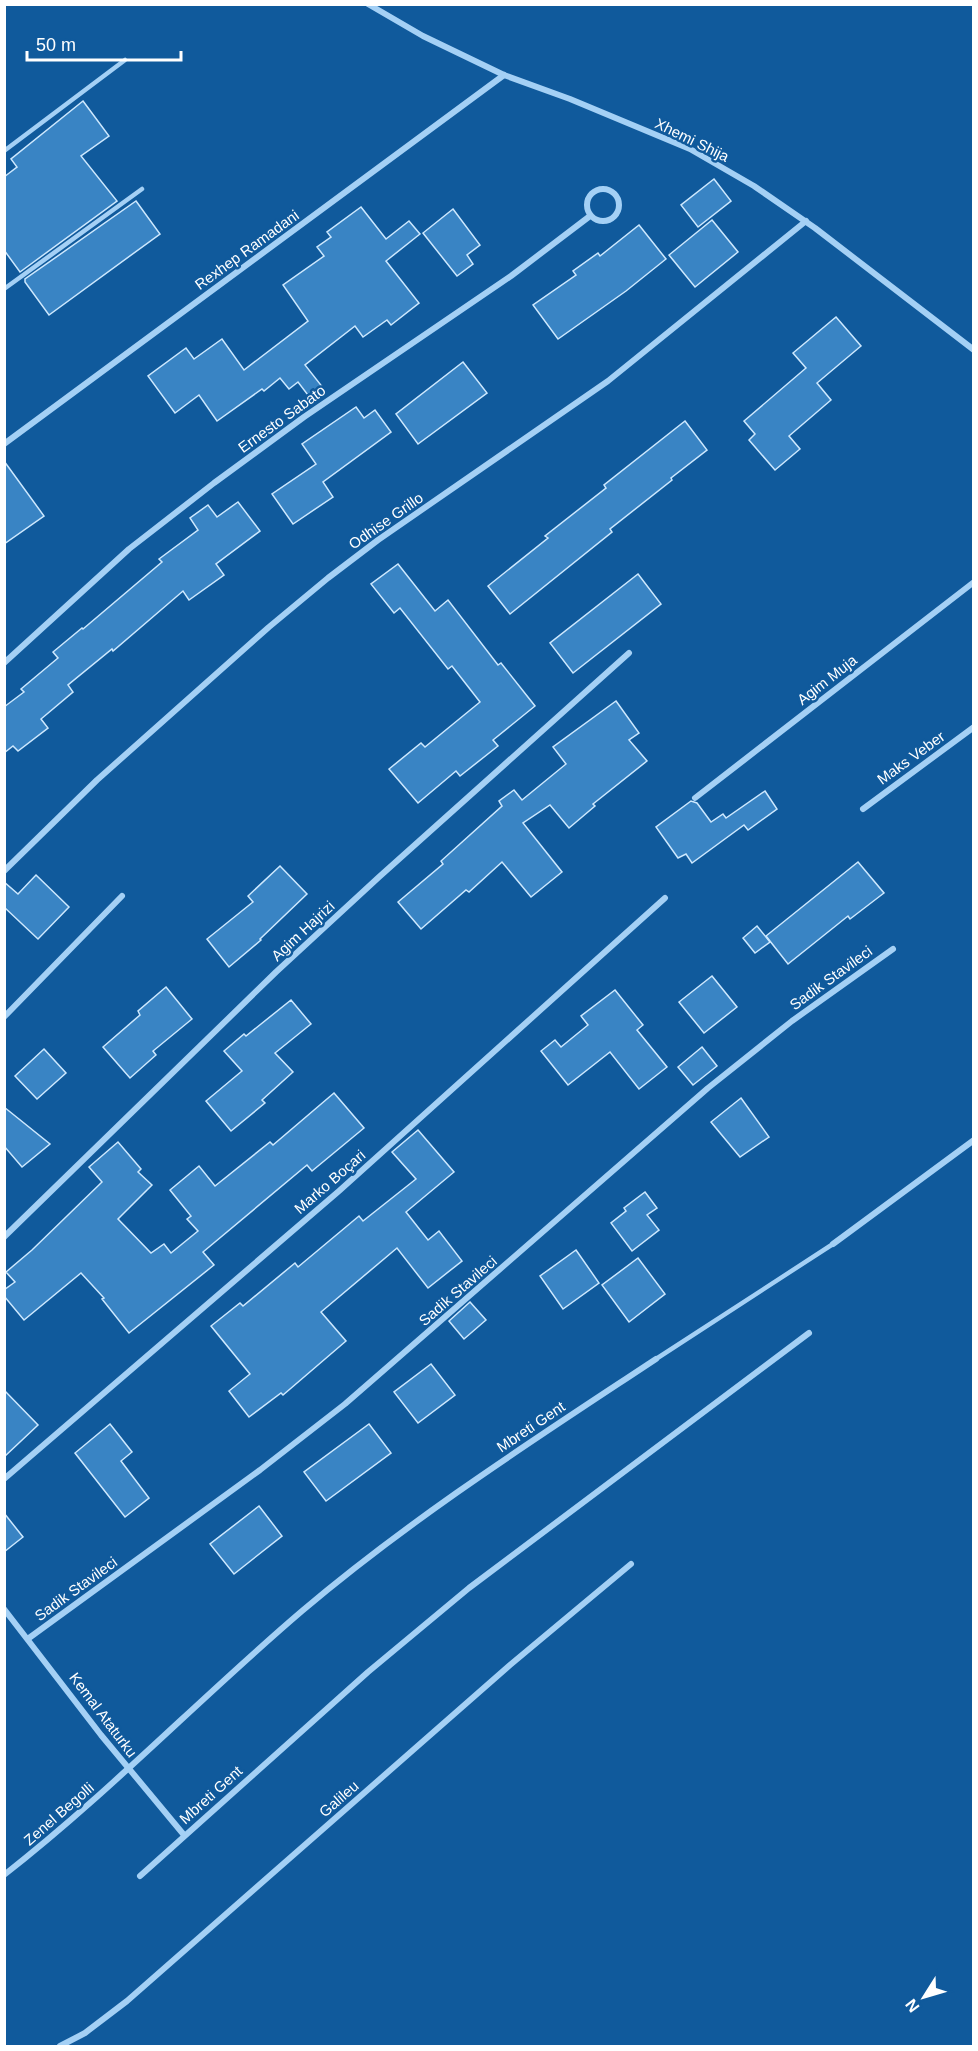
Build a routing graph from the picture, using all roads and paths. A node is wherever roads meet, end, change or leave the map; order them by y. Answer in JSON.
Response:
{"nodes":[{"id":1,"x":369,"y":4,"type":"edge"},
{"id":2,"x":125,"y":60,"type":"dead end"},
{"id":3,"x":504,"y":75,"type":"junction"},
{"id":4,"x":4,"y":151,"type":"edge"},
{"id":5,"x":142,"y":189,"type":"dead end"},
{"id":6,"x":590,"y":216,"type":"junction"},
{"id":7,"x":806,"y":221,"type":"junction"},
{"id":8,"x":4,"y":290,"type":"edge"},
{"id":9,"x":974,"y":350,"type":"edge"},
{"id":10,"x":4,"y":444,"type":"edge"},
{"id":11,"x":974,"y":582,"type":"edge"},
{"id":12,"x":629,"y":653,"type":"dead end"},
{"id":13,"x":4,"y":663,"type":"edge"},
{"id":14,"x":974,"y":727,"type":"edge"},
{"id":15,"x":695,"y":798,"type":"dead end"},
{"id":16,"x":863,"y":809,"type":"dead end"},
{"id":17,"x":4,"y":871,"type":"edge"},
{"id":18,"x":122,"y":896,"type":"dead end"},
{"id":19,"x":665,"y":898,"type":"dead end"},
{"id":20,"x":893,"y":949,"type":"dead end"},
{"id":21,"x":4,"y":1017,"type":"edge"},
{"id":22,"x":974,"y":1140,"type":"edge"},
{"id":23,"x":4,"y":1238,"type":"edge"},
{"id":24,"x":833,"y":1244,"type":"joint"},
{"id":25,"x":809,"y":1333,"type":"dead end"},
{"id":26,"x":656,"y":1359,"type":"joint"},
{"id":27,"x":4,"y":1479,"type":"edge"},
{"id":28,"x":631,"y":1564,"type":"dead end"},
{"id":29,"x":4,"y":1609,"type":"edge"},
{"id":30,"x":29,"y":1638,"type":"junction"},
{"id":31,"x":129,"y":1770,"type":"junction"},
{"id":32,"x":184,"y":1835,"type":"junction"},
{"id":33,"x":4,"y":1875,"type":"edge"},
{"id":34,"x":140,"y":1876,"type":"dead end"},
{"id":35,"x":60,"y":2046,"type":"edge"}],
"edges":[{"from":1,"to":3,"type":"street","name":"Xhemi Shija"},
{"from":2,"to":4,"type":"lane"},
{"from":3,"to":7,"type":"street","name":"Xhemi Shija"},
{"from":3,"to":10,"type":"street","name":"Rexhep Ramadani"},
{"from":5,"to":8,"type":"lane"},
{"from":6,"to":6,"type":"street"},
{"from":6,"to":13,"type":"street","name":"Ernesto Sabato"},
{"from":7,"to":9,"type":"street","name":"Xhemi Shija"},
{"from":7,"to":17,"type":"street","name":"Odhise Grillo"},
{"from":11,"to":15,"type":"street","name":"Agim Muja"},
{"from":12,"to":23,"type":"street","name":"Agim Hajrizi"},
{"from":14,"to":16,"type":"street","name":"Maks Veber"},
{"from":18,"to":21,"type":"street"},
{"from":19,"to":27,"type":"street","name":"Marko Boçari"},
{"from":20,"to":30,"type":"street","name":"Sadik Stavileci"},
{"from":22,"to":24,"type":"street","name":"Mbreti Gent"},
{"from":24,"to":26,"type":"lane","name":"Mbreti Gent"},
{"from":25,"to":32,"type":"street","name":"Mbreti Gent"},
{"from":26,"to":31,"type":"street","name":"Mbreti Gent"},
{"from":28,"to":35,"type":"street","name":"Galileu"},
{"from":29,"to":30,"type":"street","name":"Kemal Ataturku"},
{"from":30,"to":31,"type":"street","name":"Kemal Ataturku"},
{"from":31,"to":32,"type":"street","name":"Kemal Ataturku"},
{"from":31,"to":33,"type":"street","name":"Zenel Begolli"},
{"from":32,"to":34,"type":"street","name":"Mbreti Gent"}]}
